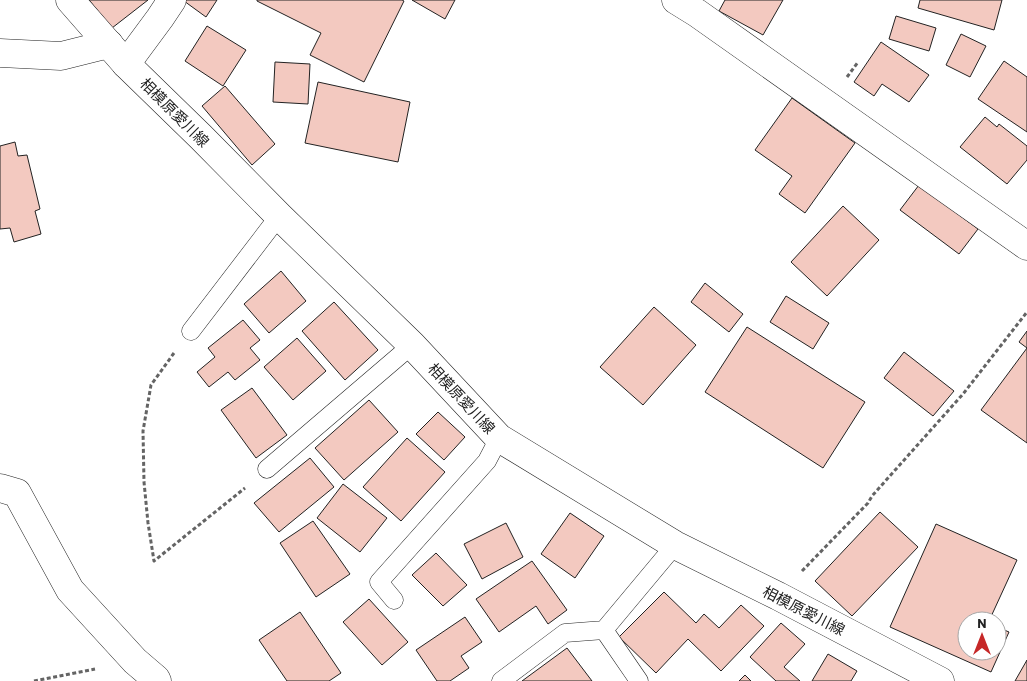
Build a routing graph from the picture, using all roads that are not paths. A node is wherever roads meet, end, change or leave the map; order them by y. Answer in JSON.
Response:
{"nodes":[{"id":1,"x":70,"y":0,"type":"edge"},
{"id":2,"x":172,"y":0,"type":"edge"},
{"id":3,"x":692,"y":4,"type":"edge"},
{"id":4,"x":0,"y":53,"type":"edge"},
{"id":5,"x":117,"y":54,"type":"junction"},
{"id":6,"x":278,"y":216,"type":"junction"},
{"id":7,"x":1027,"y":246,"type":"edge"},
{"id":8,"x":190,"y":330,"type":"road end"},
{"id":9,"x":412,"y":345,"type":"junction"},
{"id":10,"x":499,"y":438,"type":"junction"},
{"id":11,"x":268,"y":469,"type":"road end"},
{"id":12,"x":0,"y":488,"type":"edge"},
{"id":13,"x":675,"y":545,"type":"junction"},
{"id":14,"x":394,"y":600,"type":"dead end"},
{"id":15,"x":604,"y":630,"type":"junction"},
{"id":16,"x":157,"y":681,"type":"edge"},
{"id":17,"x":501,"y":681,"type":"edge"},
{"id":18,"x":638,"y":681,"type":"edge"},
{"id":19,"x":940,"y":681,"type":"edge"}],
"edges":[{"from":1,"to":5,"type":"main road","name":"相模原愛川線"},
{"from":2,"to":5,"type":"main road"},
{"from":3,"to":7,"type":"main road"},
{"from":4,"to":5,"type":"main road"},
{"from":5,"to":6,"type":"main road","name":"相模原愛川線"},
{"from":6,"to":8,"type":"lane"},
{"from":6,"to":9,"type":"main road","name":"相模原愛川線"},
{"from":9,"to":10,"type":"main road","name":"相模原愛川線"},
{"from":9,"to":11,"type":"lane"},
{"from":10,"to":13,"type":"main road","name":"相模原愛川線"},
{"from":10,"to":14,"type":"lane"},
{"from":12,"to":16,"type":"main road"},
{"from":13,"to":15,"type":"lane"},
{"from":13,"to":19,"type":"main road","name":"相模原愛川線"},
{"from":15,"to":17,"type":"lane"},
{"from":15,"to":18,"type":"lane"}]}
